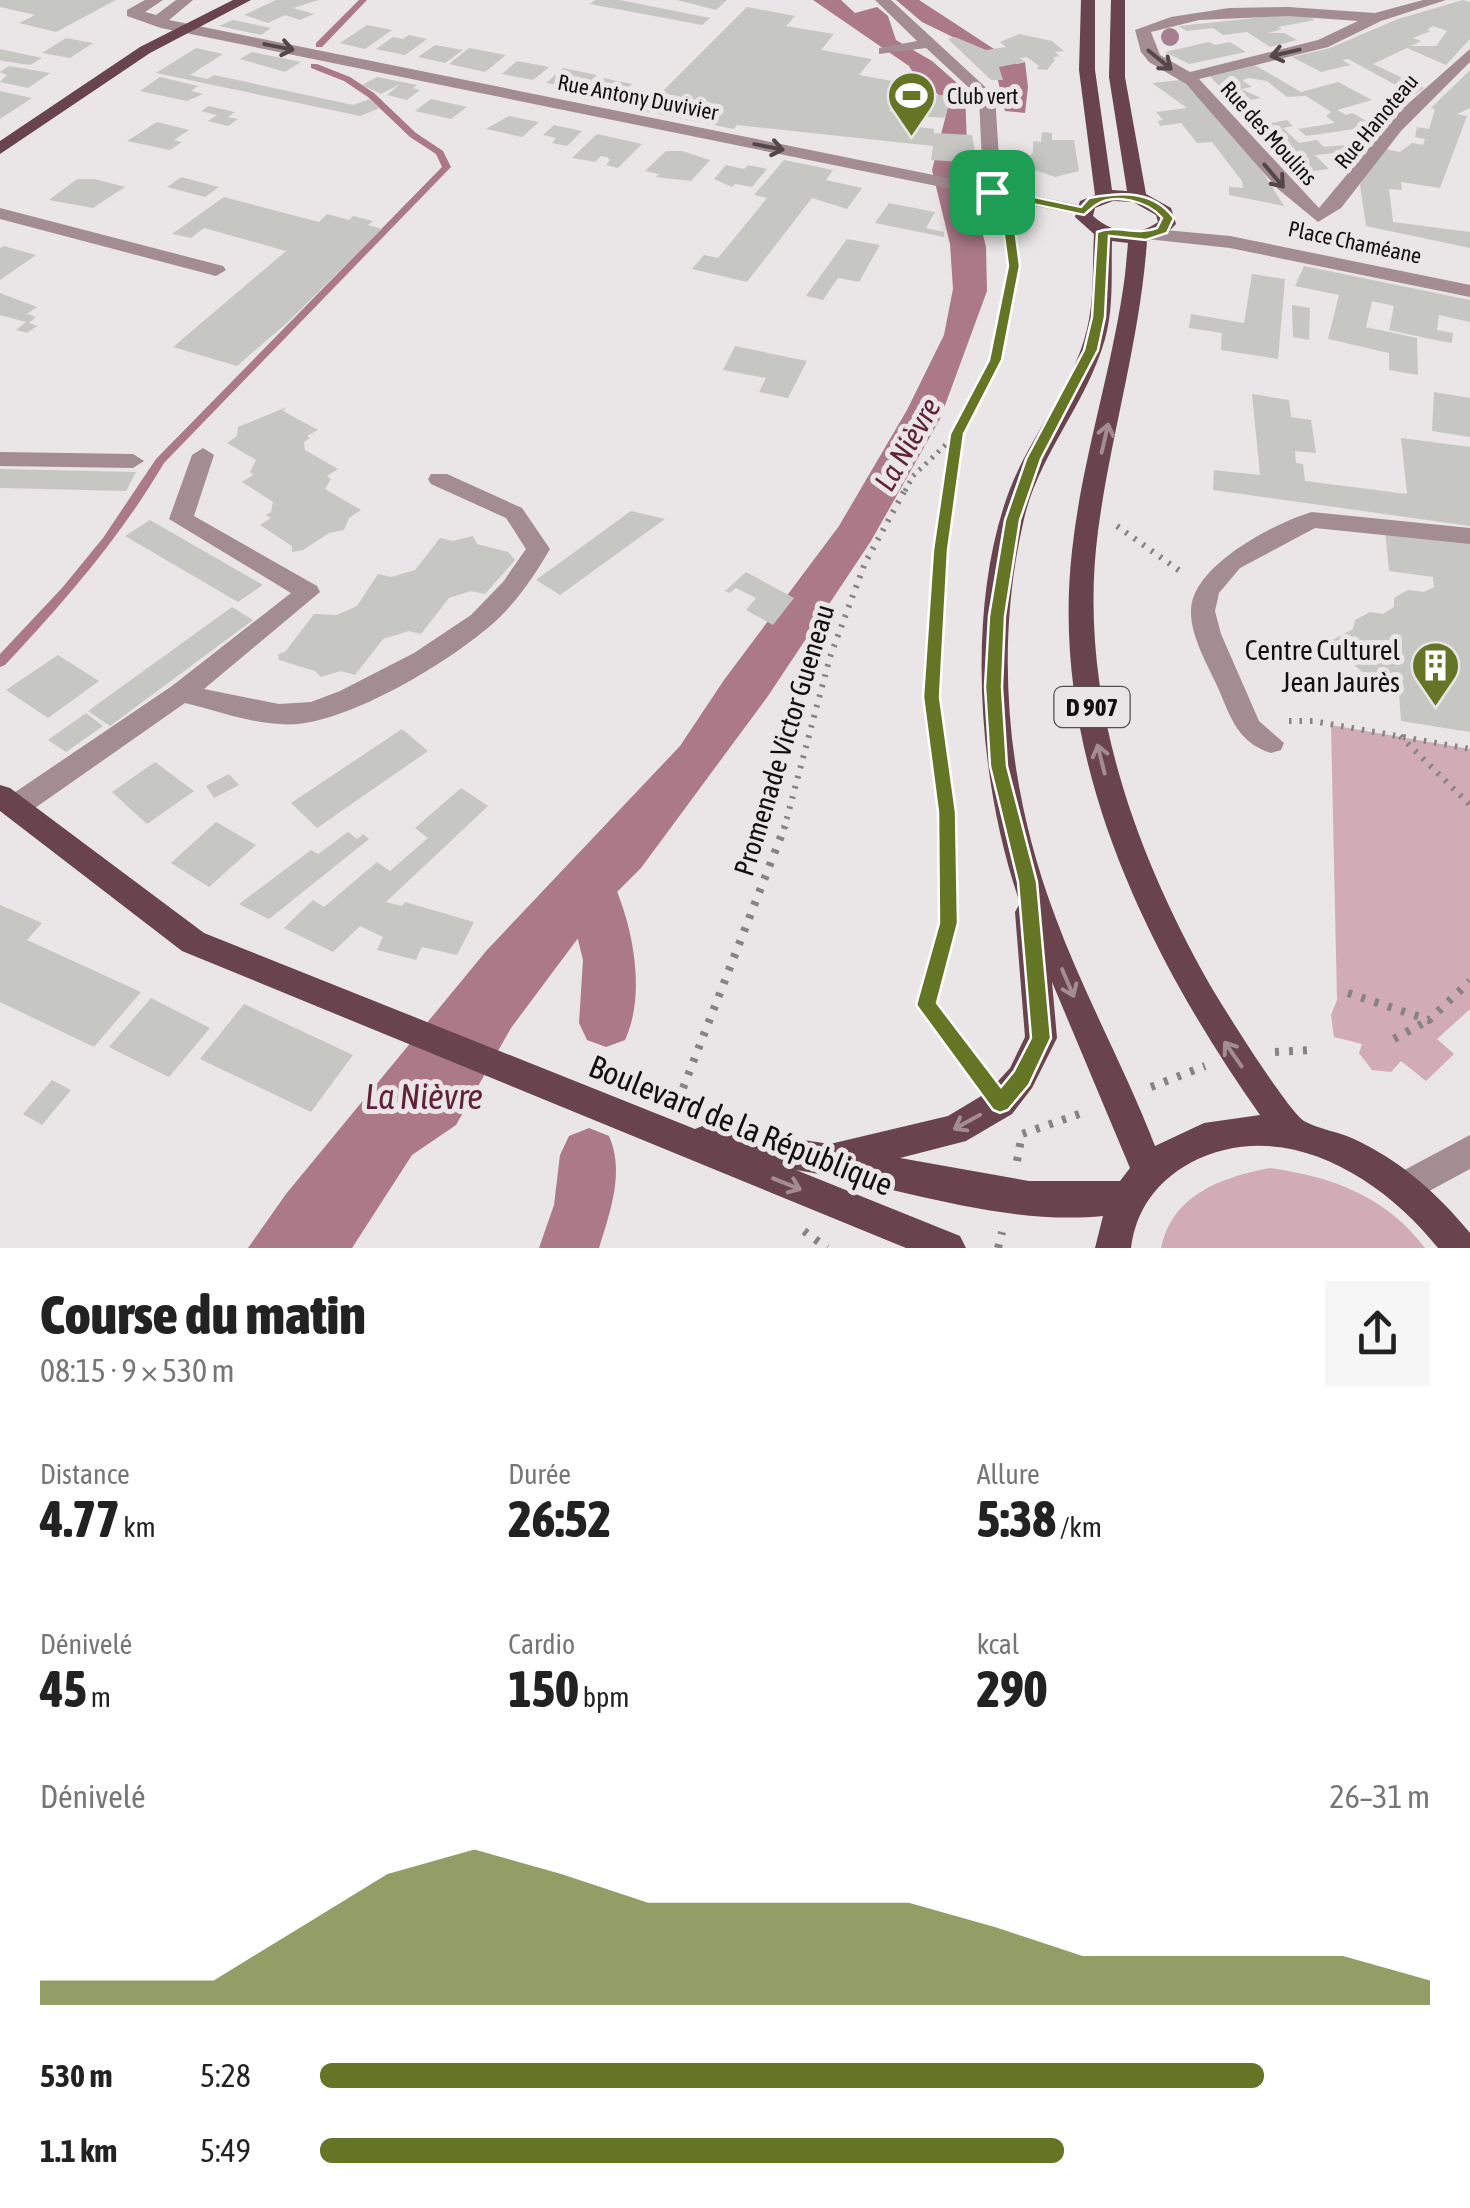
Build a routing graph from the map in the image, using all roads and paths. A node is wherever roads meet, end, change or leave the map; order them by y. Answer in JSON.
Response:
{"nodes":[{"id":1,"x":156,"y":0,"type":"edge"},
{"id":2,"x":186,"y":0,"type":"edge"},
{"id":3,"x":244,"y":0,"type":"edge"},
{"id":4,"x":882,"y":0,"type":"edge"},
{"id":5,"x":1088,"y":0,"type":"edge"},
{"id":6,"x":1118,"y":0,"type":"edge"},
{"id":7,"x":1153,"y":0,"type":"edge"},
{"id":8,"x":1251,"y":0,"type":"edge"},
{"id":9,"x":1437,"y":0,"type":"edge"},
{"id":10,"x":1268,"y":12,"type":"junction"},
{"id":11,"x":1376,"y":18,"type":"junction"},
{"id":12,"x":160,"y":20,"type":"junction"},
{"id":13,"x":1158,"y":24,"type":"junction"},
{"id":14,"x":183,"y":28,"type":"junction"},
{"id":15,"x":931,"y":44,"type":"junction"},
{"id":16,"x":884,"y":50,"type":"dead end"},
{"id":17,"x":1470,"y":54,"type":"edge"},
{"id":18,"x":1189,"y":78,"type":"junction"},
{"id":19,"x":56,"y":112,"type":"junction"},
{"id":20,"x":0,"y":149,"type":"edge"},
{"id":21,"x":0,"y":163,"type":"edge"},
{"id":22,"x":992,"y":192,"type":"junction"},
{"id":23,"x":1104,"y":196,"type":"junction"},
{"id":24,"x":1137,"y":197,"type":"junction"},
{"id":25,"x":1084,"y":211,"type":"junction"},
{"id":26,"x":0,"y":213,"type":"edge"},
{"id":27,"x":1318,"y":217,"type":"junction"},
{"id":28,"x":1168,"y":218,"type":"junction"},
{"id":29,"x":1103,"y":232,"type":"junction"},
{"id":30,"x":1146,"y":236,"type":"junction"},
{"id":31,"x":1230,"y":242,"type":"junction"},
{"id":32,"x":1330,"y":262,"type":"junction"},
{"id":33,"x":216,"y":270,"type":"dead end"},
{"id":34,"x":1470,"y":291,"type":"edge"},
{"id":35,"x":957,"y":434,"type":"junction"},
{"id":36,"x":203,"y":454,"type":"dead end"},
{"id":37,"x":0,"y":458,"type":"edge"},
{"id":38,"x":133,"y":461,"type":"dead end"},
{"id":39,"x":440,"y":479,"type":"dead end"},
{"id":40,"x":1092,"y":508,"type":"junction"},
{"id":41,"x":1470,"y":536,"type":"edge"},
{"id":42,"x":1207,"y":591,"type":"junction"},
{"id":43,"x":181,"y":694,"type":"junction"},
{"id":44,"x":1400,"y":736,"type":"junction"},
{"id":45,"x":1271,"y":742,"type":"joint"},
{"id":46,"x":1470,"y":748,"type":"edge"},
{"id":47,"x":7,"y":802,"type":"edge"},
{"id":48,"x":1470,"y":805,"type":"edge"},
{"id":49,"x":1028,"y":882,"type":"junction"},
{"id":50,"x":1470,"y":981,"type":"edge"},
{"id":51,"x":1348,"y":993,"type":"dead end"},
{"id":52,"x":1428,"y":1020,"type":"junction"},
{"id":53,"x":1394,"y":1039,"type":"dead end"},
{"id":54,"x":1000,"y":1103,"type":"junction"},
{"id":55,"x":1292,"y":1132,"type":"junction"},
{"id":56,"x":1022,"y":1134,"type":"dead end"},
{"id":57,"x":664,"y":1135,"type":"junction"},
{"id":58,"x":1470,"y":1151,"type":"edge"},
{"id":59,"x":826,"y":1158,"type":"junction"},
{"id":60,"x":1138,"y":1184,"type":"junction"},
{"id":61,"x":1407,"y":1187,"type":"junction"},
{"id":62,"x":948,"y":1248,"type":"edge"},
{"id":63,"x":1113,"y":1248,"type":"edge"},
{"id":64,"x":1460,"y":1248,"type":"edge"}],
"edges":[{"from":1,"to":12,"type":"street"},
{"from":2,"to":12,"type":"street"},
{"from":3,"to":14,"type":"main road"},
{"from":4,"to":15,"type":"street"},
{"from":5,"to":23,"type":"main road"},
{"from":6,"to":24,"type":"main road"},
{"from":7,"to":13,"type":"street"},
{"from":8,"to":10,"type":"street"},
{"from":9,"to":11,"type":"street"},
{"from":10,"to":11,"type":"street"},
{"from":10,"to":13,"type":"street"},
{"from":11,"to":18,"type":"street","one_way":true},
{"from":12,"to":14,"type":"street"},
{"from":13,"to":18,"type":"street","name":"Rue des Moulins","one_way":true},
{"from":14,"to":19,"type":"main road"},
{"from":14,"to":22,"type":"street","name":"Rue Antony Duvivier","one_way":true},
{"from":15,"to":16,"type":"street"},
{"from":15,"to":22,"type":"street"},
{"from":17,"to":27,"type":"street","name":"Rue Hanoteau"},
{"from":18,"to":27,"type":"street","name":"Rue des Moulins","one_way":true},
{"from":19,"to":20,"type":"main road"},
{"from":19,"to":21,"type":"main road"},
{"from":22,"to":25,"type":"street","name":"Rue Antony Duvivier"},
{"from":22,"to":35,"type":"path","name":"Promenade Victor Gueneau"},
{"from":23,"to":24,"type":"main road"},
{"from":23,"to":25,"type":"main road"},
{"from":24,"to":28,"type":"main road"},
{"from":25,"to":29,"type":"main road"},
{"from":26,"to":33,"type":"street"},
{"from":27,"to":32,"type":"street"},
{"from":28,"to":30,"type":"main road"},
{"from":28,"to":31,"type":"street","name":"Place Chaméane"},
{"from":29,"to":30,"type":"main road"},
{"from":29,"to":49,"type":"main road"},
{"from":30,"to":31,"type":"street","name":"Place Chaméane"},
{"from":40,"to":30,"type":"main road","number":"D 907","one_way":true},
{"from":31,"to":32,"type":"street","name":"Place Chaméane"},
{"from":32,"to":34,"type":"street","name":"Place Chaméane"},
{"from":35,"to":54,"type":"path","name":"Promenade Victor Gueneau"},
{"from":35,"to":57,"type":"path","name":"Promenade Victor Gueneau"},
{"from":36,"to":43,"type":"street"},
{"from":37,"to":38,"type":"street"},
{"from":39,"to":43,"type":"street"},
{"from":40,"to":42,"type":"path"},
{"from":55,"to":40,"type":"main road","number":"D 907","one_way":true},
{"from":41,"to":42,"type":"street"},
{"from":42,"to":45,"type":"street"},
{"from":43,"to":47,"type":"street"},
{"from":44,"to":45,"type":"path"},
{"from":44,"to":46,"type":"path"},
{"from":44,"to":48,"type":"path"},
{"from":47,"to":57,"type":"main road","name":"Boulevard de la République"},
{"from":49,"to":54,"type":"main road"},
{"from":49,"to":60,"type":"main road","one_way":true},
{"from":50,"to":52,"type":"path"},
{"from":51,"to":52,"type":"path"},
{"from":52,"to":53,"type":"path"},
{"from":54,"to":56,"type":"path","name":"Promenade Victor Gueneau"},
{"from":54,"to":59,"type":"main road","one_way":true},
{"from":55,"to":60,"type":"main road"},
{"from":55,"to":61,"type":"main road"},
{"from":57,"to":59,"type":"main road"},
{"from":57,"to":62,"type":"main road","name":"Boulevard de la République","one_way":true},
{"from":58,"to":61,"type":"street"},
{"from":59,"to":60,"type":"main road"},
{"from":60,"to":63,"type":"main road"},
{"from":61,"to":64,"type":"main road"}]}
